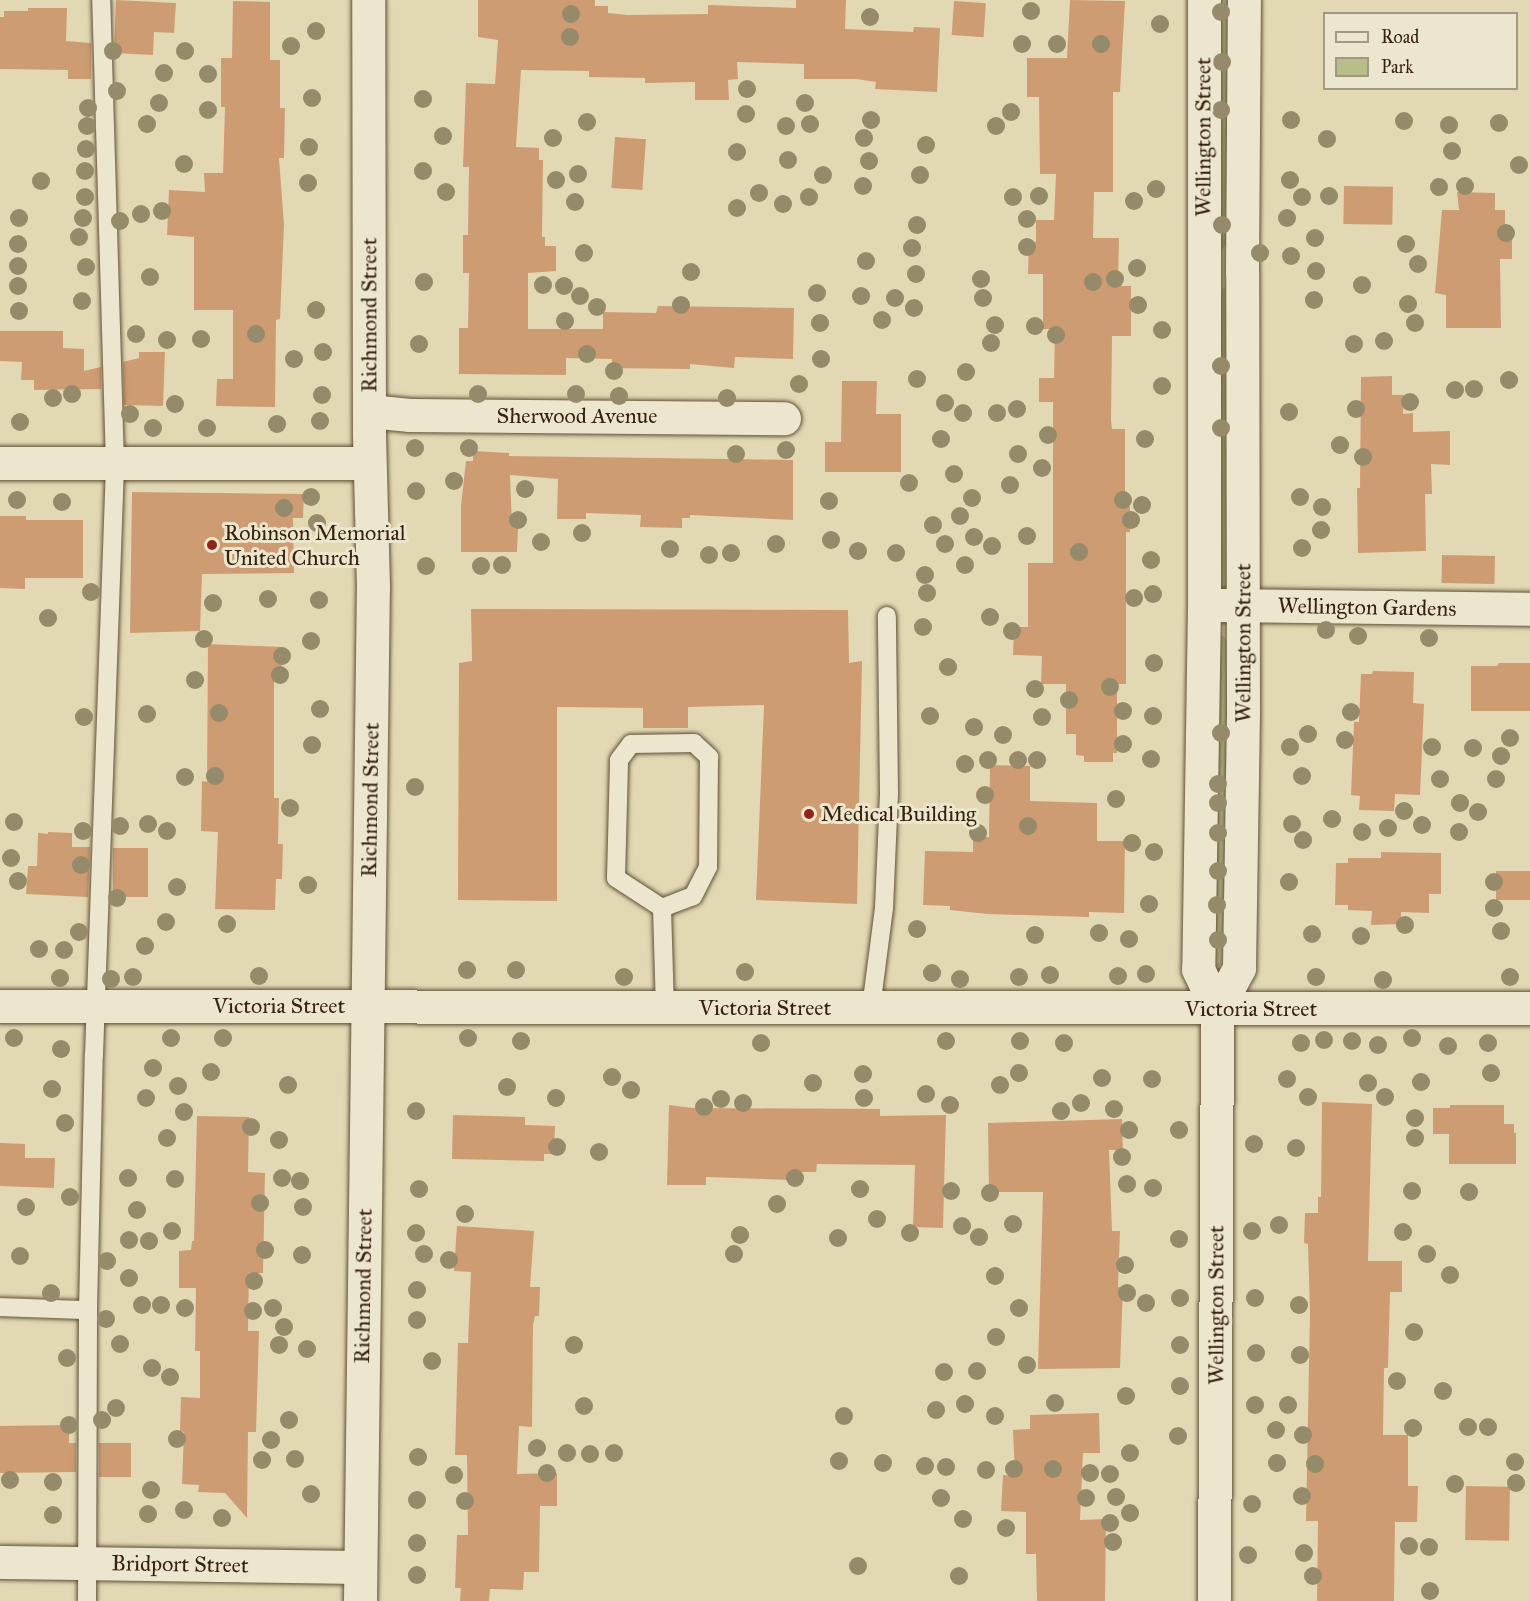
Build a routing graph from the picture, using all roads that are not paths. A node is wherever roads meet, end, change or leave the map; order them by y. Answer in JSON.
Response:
{"nodes":[{"id":1,"x":101,"y":0,"type":"edge"},
{"id":2,"x":368,"y":0,"type":"edge"},
{"id":3,"x":1204,"y":0,"type":"edge"},
{"id":4,"x":1244,"y":0,"type":"edge"},
{"id":5,"x":1242,"y":272,"type":"junction"},
{"id":6,"x":1203,"y":274,"type":"junction"},
{"id":7,"x":369,"y":411,"type":"junction"},
{"id":8,"x":784,"y":418,"type":"dead end"},
{"id":9,"x":0,"y":463,"type":"edge"},
{"id":10,"x":115,"y":464,"type":"junction"},
{"id":11,"x":369,"y":464,"type":"junction"},
{"id":12,"x":1204,"y":605,"type":"junction"},
{"id":13,"x":1243,"y":605,"type":"junction"},
{"id":14,"x":1530,"y":609,"type":"edge"},
{"id":15,"x":887,"y":616,"type":"dead end"},
{"id":16,"x":662,"y":908,"type":"junction"},
{"id":17,"x":0,"y":1006,"type":"edge"},
{"id":18,"x":97,"y":1006,"type":"junction"},
{"id":19,"x":366,"y":1006,"type":"junction"},
{"id":20,"x":665,"y":1007,"type":"junction"},
{"id":21,"x":871,"y":1008,"type":"junction"},
{"id":22,"x":1530,"y":1008,"type":"edge"},
{"id":23,"x":1217,"y":1009,"type":"junction"},
{"id":24,"x":0,"y":1307,"type":"edge"},
{"id":25,"x":88,"y":1310,"type":"junction"},
{"id":26,"x":0,"y":1562,"type":"edge"},
{"id":27,"x":87,"y":1563,"type":"junction"},
{"id":28,"x":360,"y":1567,"type":"junction"},
{"id":29,"x":87,"y":1601,"type":"edge"},
{"id":30,"x":360,"y":1601,"type":"edge"},
{"id":31,"x":1214,"y":1601,"type":"edge"}],
"edges":[{"from":1,"to":10,"type":"lane"},
{"from":2,"to":7,"type":"street","name":"Richmond Street"},
{"from":3,"to":6,"type":"street","name":"Wellington Street"},
{"from":4,"to":5,"type":"street","name":"Wellington Street"},
{"from":5,"to":6,"type":"street"},
{"from":5,"to":13,"type":"street","name":"Wellington Street"},
{"from":6,"to":12,"type":"street","name":"Wellington Street"},
{"from":7,"to":8,"type":"street","name":"Sherwood Avenue"},
{"from":7,"to":11,"type":"street","name":"Richmond Street"},
{"from":9,"to":10,"type":"street"},
{"from":10,"to":11,"type":"street"},
{"from":10,"to":18,"type":"lane"},
{"from":11,"to":19,"type":"street","name":"Richmond Street"},
{"from":12,"to":13,"type":"street","name":"Wellington Gardens"},
{"from":12,"to":23,"type":"street","name":"Wellington Street"},
{"from":13,"to":14,"type":"street","name":"Wellington Gardens"},
{"from":13,"to":23,"type":"street","name":"Wellington Street"},
{"from":15,"to":21,"type":"lane"},
{"from":16,"to":16,"type":"lane"},
{"from":16,"to":20,"type":"lane"},
{"from":17,"to":18,"type":"street","name":"Victoria Street"},
{"from":18,"to":19,"type":"street","name":"Victoria Street"},
{"from":18,"to":25,"type":"lane"},
{"from":19,"to":20,"type":"street","name":"Victoria Street"},
{"from":19,"to":28,"type":"street","name":"Richmond Street"},
{"from":20,"to":21,"type":"street","name":"Victoria Street"},
{"from":21,"to":23,"type":"street","name":"Victoria Street"},
{"from":22,"to":23,"type":"street","name":"Victoria Street"},
{"from":23,"to":31,"type":"street","name":"Wellington Street"},
{"from":24,"to":25,"type":"lane"},
{"from":25,"to":27,"type":"lane"},
{"from":26,"to":27,"type":"street","name":"Bridport Street"},
{"from":27,"to":28,"type":"street","name":"Bridport Street"},
{"from":27,"to":29,"type":"lane"},
{"from":28,"to":30,"type":"street","name":"Richmond Street"}]}
